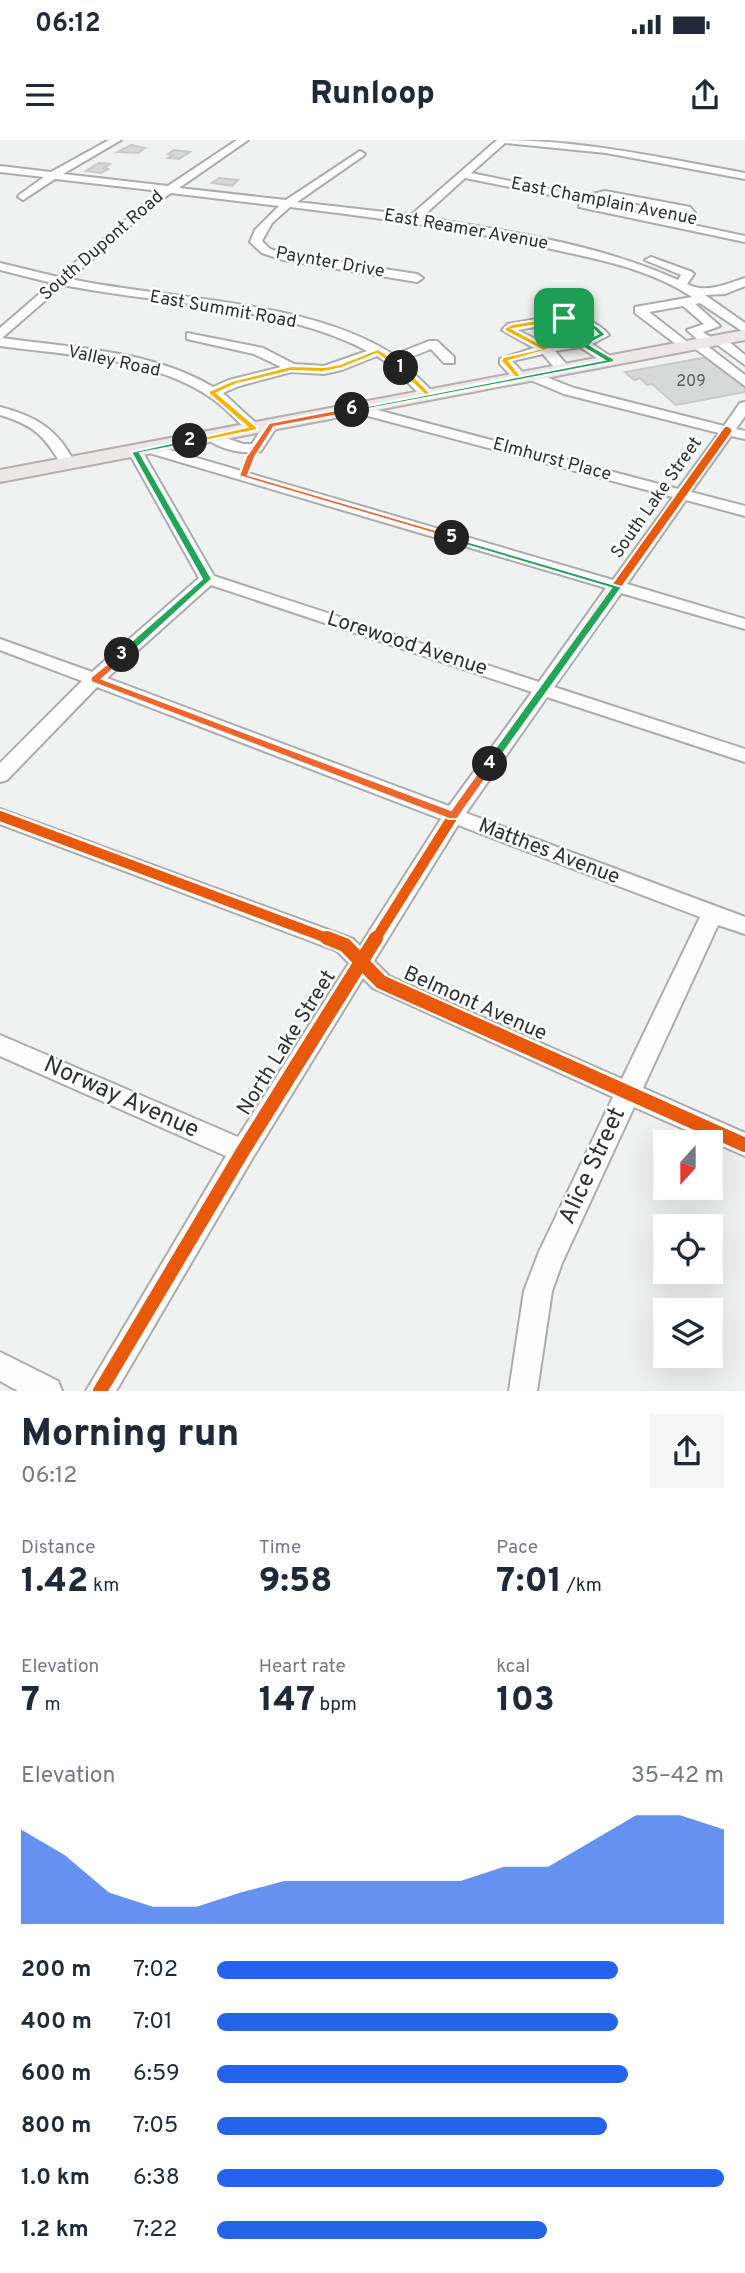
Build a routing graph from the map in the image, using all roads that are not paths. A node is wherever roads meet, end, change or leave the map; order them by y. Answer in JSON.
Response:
{"nodes":[{"id":1,"x":116,"y":140,"type":"edge"},
{"id":2,"x":243,"y":140,"type":"edge"},
{"id":3,"x":503,"y":140,"type":"edge"},
{"id":4,"x":620,"y":140,"type":"edge"},
{"id":5,"x":606,"y":150,"type":"junction"},
{"id":6,"x":360,"y":154,"type":"dead end"},
{"id":7,"x":0,"y":169,"type":"edge"},
{"id":8,"x":55,"y":174,"type":"junction"},
{"id":9,"x":464,"y":175,"type":"junction"},
{"id":10,"x":745,"y":176,"type":"edge"},
{"id":11,"x":168,"y":189,"type":"junction"},
{"id":12,"x":23,"y":197,"type":"dead end"},
{"id":13,"x":586,"y":199,"type":"junction"},
{"id":14,"x":287,"y":204,"type":"junction"},
{"id":15,"x":413,"y":219,"type":"junction"},
{"id":16,"x":745,"y":229,"type":"edge"},
{"id":17,"x":745,"y":239,"type":"edge"},
{"id":18,"x":536,"y":242,"type":"junction"},
{"id":19,"x":0,"y":266,"type":"edge"},
{"id":20,"x":417,"y":278,"type":"dead end"},
{"id":21,"x":62,"y":282,"type":"junction"},
{"id":22,"x":745,"y":282,"type":"edge"},
{"id":23,"x":680,"y":286,"type":"junction"},
{"id":24,"x":724,"y":290,"type":"junction"},
{"id":25,"x":693,"y":298,"type":"junction"},
{"id":26,"x":745,"y":300,"type":"edge"},
{"id":27,"x":745,"y":329,"type":"edge"},
{"id":28,"x":0,"y":335,"type":"edge"},
{"id":29,"x":745,"y":335,"type":"edge"},
{"id":30,"x":191,"y":336,"type":"dead end"},
{"id":31,"x":0,"y":342,"type":"edge"},
{"id":32,"x":703,"y":343,"type":"junction"},
{"id":33,"x":582,"y":344,"type":"junction"},
{"id":34,"x":547,"y":349,"type":"junction"},
{"id":35,"x":378,"y":351,"type":"junction"},
{"id":36,"x":412,"y":351,"type":"junction"},
{"id":37,"x":392,"y":360,"type":"junction"},
{"id":38,"x":449,"y":360,"type":"dead end"},
{"id":39,"x":745,"y":360,"type":"edge"},
{"id":40,"x":611,"y":361,"type":"junction"},
{"id":41,"x":425,"y":364,"type":"dead end"},
{"id":42,"x":291,"y":368,"type":"junction"},
{"id":43,"x":564,"y":370,"type":"junction"},
{"id":44,"x":527,"y":377,"type":"junction"},
{"id":45,"x":745,"y":382,"type":"edge"},
{"id":46,"x":212,"y":393,"type":"junction"},
{"id":47,"x":428,"y":395,"type":"junction"},
{"id":48,"x":745,"y":406,"type":"edge"},
{"id":49,"x":358,"y":409,"type":"junction"},
{"id":50,"x":0,"y":411,"type":"edge"},
{"id":51,"x":263,"y":427,"type":"junction"},
{"id":52,"x":727,"y":430,"type":"junction"},
{"id":53,"x":745,"y":435,"type":"edge"},
{"id":54,"x":212,"y":437,"type":"junction"},
{"id":55,"x":143,"y":450,"type":"junction"},
{"id":56,"x":253,"y":452,"type":"junction"},
{"id":57,"x":68,"y":464,"type":"junction"},
{"id":58,"x":205,"y":465,"type":"junction"},
{"id":59,"x":0,"y":476,"type":"edge"},
{"id":60,"x":243,"y":476,"type":"junction"},
{"id":61,"x":682,"y":494,"type":"junction"},
{"id":62,"x":745,"y":511,"type":"edge"},
{"id":63,"x":208,"y":579,"type":"junction"},
{"id":64,"x":617,"y":587,"type":"junction"},
{"id":65,"x":745,"y":624,"type":"edge"},
{"id":66,"x":0,"y":644,"type":"edge"},
{"id":67,"x":95,"y":680,"type":"junction"},
{"id":68,"x":544,"y":689,"type":"junction"},
{"id":69,"x":745,"y":756,"type":"edge"},
{"id":70,"x":0,"y":775,"type":"edge"},
{"id":71,"x":0,"y":816,"type":"edge"},
{"id":72,"x":453,"y":816,"type":"junction"},
{"id":73,"x":712,"y":914,"type":"junction"},
{"id":74,"x":745,"y":926,"type":"edge"},
{"id":75,"x":361,"y":961,"type":"junction"},
{"id":76,"x":0,"y":1045,"type":"edge"},
{"id":77,"x":626,"y":1093,"type":"junction"},
{"id":78,"x":745,"y":1145,"type":"edge"},
{"id":79,"x":243,"y":1151,"type":"junction"},
{"id":80,"x":0,"y":1366,"type":"edge"},
{"id":81,"x":48,"y":1391,"type":"edge"},
{"id":82,"x":100,"y":1391,"type":"edge"},
{"id":83,"x":523,"y":1391,"type":"edge"}],
"edges":[{"from":1,"to":8,"type":"street"},
{"from":2,"to":11,"type":"street","name":"South Dupont Road"},
{"from":3,"to":5,"type":"street"},
{"from":3,"to":9,"type":"street"},
{"from":4,"to":5,"type":"street"},
{"from":5,"to":10,"type":"street"},
{"from":6,"to":14,"type":"street"},
{"from":7,"to":8,"type":"street"},
{"from":8,"to":11,"type":"street"},
{"from":8,"to":12,"type":"street"},
{"from":9,"to":13,"type":"street","name":"East Champlain Avenue"},
{"from":9,"to":15,"type":"street"},
{"from":11,"to":14,"type":"street","name":"East Reamer Avenue"},
{"from":11,"to":21,"type":"street","name":"South Dupont Road"},
{"from":13,"to":16,"type":"street","name":"East Champlain Avenue"},
{"from":13,"to":17,"type":"street"},
{"from":14,"to":15,"type":"street","name":"East Reamer Avenue"},
{"from":14,"to":20,"type":"street","name":"Paynter Drive"},
{"from":15,"to":18,"type":"street","name":"East Reamer Avenue"},
{"from":18,"to":23,"type":"street"},
{"from":18,"to":23,"type":"street"},
{"from":19,"to":21,"type":"street","name":"East Summit Road"},
{"from":21,"to":28,"type":"street","name":"South Dupont Road"},
{"from":21,"to":35,"type":"street","name":"East Summit Road"},
{"from":22,"to":24,"type":"street"},
{"from":23,"to":25,"type":"street"},
{"from":24,"to":25,"type":"street"},
{"from":24,"to":26,"type":"street"},
{"from":25,"to":27,"type":"street"},
{"from":25,"to":32,"type":"street"},
{"from":25,"to":32,"type":"street"},
{"from":29,"to":32,"type":"main road"},
{"from":30,"to":42,"type":"street"},
{"from":31,"to":46,"type":"street","name":"Valley Road"},
{"from":32,"to":39,"type":"street"},
{"from":32,"to":40,"type":"main road"},
{"from":32,"to":45,"type":"street"},
{"from":33,"to":34,"type":"street"},
{"from":33,"to":34,"type":"street"},
{"from":33,"to":40,"type":"street"},
{"from":34,"to":43,"type":"street"},
{"from":34,"to":44,"type":"street"},
{"from":35,"to":37,"type":"street","name":"East Summit Road"},
{"from":35,"to":42,"type":"street"},
{"from":36,"to":37,"type":"street"},
{"from":36,"to":38,"type":"street"},
{"from":36,"to":41,"type":"street"},
{"from":37,"to":47,"type":"street","name":"East Summit Road"},
{"from":40,"to":43,"type":"main road"},
{"from":42,"to":46,"type":"street"},
{"from":43,"to":44,"type":"main road"},
{"from":44,"to":47,"type":"main road"},
{"from":44,"to":52,"type":"street"},
{"from":46,"to":51,"type":"street","name":"Valley Road"},
{"from":47,"to":49,"type":"main road"},
{"from":48,"to":52,"type":"street","name":"South Lake Street"},
{"from":49,"to":51,"type":"main road"},
{"from":49,"to":61,"type":"street","name":"Elmhurst Place"},
{"from":50,"to":57,"type":"street"},
{"from":51,"to":54,"type":"main road"},
{"from":51,"to":56,"type":"street"},
{"from":52,"to":53,"type":"street"},
{"from":52,"to":61,"type":"street","name":"South Lake Street"},
{"from":54,"to":55,"type":"main road"},
{"from":54,"to":56,"type":"street"},
{"from":55,"to":57,"type":"main road"},
{"from":55,"to":58,"type":"street"},
{"from":55,"to":63,"type":"street"},
{"from":56,"to":58,"type":"street"},
{"from":56,"to":60,"type":"street"},
{"from":57,"to":59,"type":"main road"},
{"from":58,"to":60,"type":"street"},
{"from":60,"to":64,"type":"street"},
{"from":61,"to":62,"type":"street","name":"Elmhurst Place"},
{"from":61,"to":64,"type":"street","name":"South Lake Street"},
{"from":63,"to":67,"type":"street"},
{"from":63,"to":68,"type":"street","name":"Lorewood Avenue"},
{"from":64,"to":65,"type":"street"},
{"from":64,"to":68,"type":"street","name":"North Lake Street"},
{"from":66,"to":67,"type":"street","name":"Matthes Avenue"},
{"from":67,"to":70,"type":"street"},
{"from":67,"to":72,"type":"street","name":"Matthes Avenue"},
{"from":68,"to":69,"type":"street","name":"Lorewood Avenue"},
{"from":68,"to":72,"type":"street","name":"North Lake Street"},
{"from":71,"to":75,"type":"street","name":"Belmont Avenue"},
{"from":72,"to":73,"type":"street","name":"Matthes Avenue"},
{"from":72,"to":75,"type":"street","name":"North Lake Street"},
{"from":73,"to":74,"type":"street","name":"Matthes Avenue"},
{"from":73,"to":77,"type":"street","name":"Alice Street"},
{"from":75,"to":77,"type":"street","name":"Belmont Avenue"},
{"from":75,"to":79,"type":"street","name":"North Lake Street"},
{"from":76,"to":79,"type":"street","name":"Norway Avenue"},
{"from":77,"to":78,"type":"street","name":"Belmont Avenue"},
{"from":77,"to":83,"type":"street","name":"Alice Street"},
{"from":79,"to":82,"type":"street","name":"North Lake Street"},
{"from":80,"to":81,"type":"street"}]}
